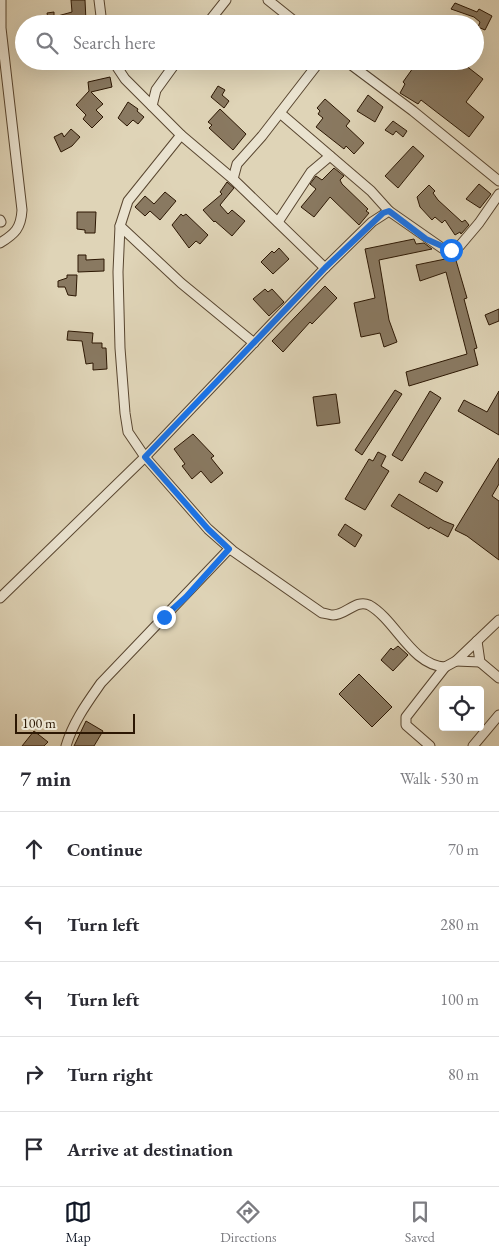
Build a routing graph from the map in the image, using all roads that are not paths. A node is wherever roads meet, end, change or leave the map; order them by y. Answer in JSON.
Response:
{"nodes":[{"id":1,"x":1,"y":0,"type":"edge"},
{"id":2,"x":99,"y":0,"type":"edge"},
{"id":3,"x":226,"y":0,"type":"edge"},
{"id":4,"x":268,"y":0,"type":"edge"},
{"id":5,"x":101,"y":15,"type":"edge"},
{"id":6,"x":214,"y":15,"type":"edge"},
{"id":7,"x":287,"y":15,"type":"edge"},
{"id":8,"x":118,"y":70,"type":"edge"},
{"id":9,"x":170,"y":70,"type":"edge"},
{"id":10,"x":313,"y":70,"type":"edge"},
{"id":11,"x":358,"y":70,"type":"edge"},
{"id":12,"x":152,"y":106,"type":"junction"},
{"id":13,"x":280,"y":113,"type":"junction"},
{"id":14,"x":181,"y":135,"type":"junction"},
{"id":15,"x":330,"y":156,"type":"junction"},
{"id":16,"x":236,"y":164,"type":"junction"},
{"id":17,"x":220,"y":168,"type":"junction"},
{"id":18,"x":233,"y":179,"type":"junction"},
{"id":19,"x":499,"y":180,"type":"edge"},
{"id":20,"x":499,"y":194,"type":"edge"},
{"id":21,"x":389,"y":211,"type":"junction"},
{"id":22,"x":278,"y":222,"type":"junction"},
{"id":23,"x":120,"y":226,"type":"junction"},
{"id":24,"x":0,"y":243,"type":"edge"},
{"id":25,"x":325,"y":268,"type":"junction"},
{"id":26,"x":254,"y":344,"type":"junction"},
{"id":27,"x":145,"y":457,"type":"junction"},
{"id":28,"x":229,"y":549,"type":"junction"},
{"id":29,"x":0,"y":598,"type":"edge"},
{"id":30,"x":499,"y":620,"type":"edge"},
{"id":31,"x":476,"y":641,"type":"junction"},
{"id":32,"x":456,"y":661,"type":"junction"},
{"id":33,"x":480,"y":662,"type":"junction"},
{"id":34,"x":445,"y":668,"type":"junction"},
{"id":35,"x":499,"y":678,"type":"edge"},
{"id":36,"x":499,"y":715,"type":"edge"},
{"id":37,"x":66,"y":746,"type":"edge"},
{"id":38,"x":430,"y":746,"type":"edge"},
{"id":39,"x":473,"y":746,"type":"edge"}],
"edges":[{"from":1,"to":24,"type":"street"},
{"from":2,"to":5,"type":"street"},
{"from":3,"to":6,"type":"street"},
{"from":4,"to":7,"type":"street"},
{"from":8,"to":12,"type":"street"},
{"from":9,"to":12,"type":"street"},
{"from":10,"to":13,"type":"street"},
{"from":11,"to":19,"type":"street"},
{"from":12,"to":14,"type":"street"},
{"from":13,"to":15,"type":"street"},
{"from":13,"to":16,"type":"street"},
{"from":14,"to":17,"type":"street"},
{"from":14,"to":23,"type":"street"},
{"from":15,"to":21,"type":"street"},
{"from":15,"to":22,"type":"street"},
{"from":16,"to":17,"type":"street"},
{"from":16,"to":18,"type":"street"},
{"from":17,"to":18,"type":"street"},
{"from":18,"to":22,"type":"street"},
{"from":20,"to":21,"type":"street"},
{"from":21,"to":25,"type":"street"},
{"from":22,"to":25,"type":"street"},
{"from":23,"to":26,"type":"street"},
{"from":23,"to":27,"type":"street"},
{"from":25,"to":26,"type":"street"},
{"from":26,"to":27,"type":"street"},
{"from":27,"to":28,"type":"street"},
{"from":27,"to":29,"type":"street"},
{"from":28,"to":34,"type":"street"},
{"from":28,"to":37,"type":"street"},
{"from":30,"to":31,"type":"street"},
{"from":31,"to":32,"type":"street"},
{"from":31,"to":33,"type":"street"},
{"from":32,"to":33,"type":"street"},
{"from":32,"to":34,"type":"street"},
{"from":33,"to":35,"type":"street"},
{"from":34,"to":38,"type":"street"},
{"from":36,"to":39,"type":"street"}]}
